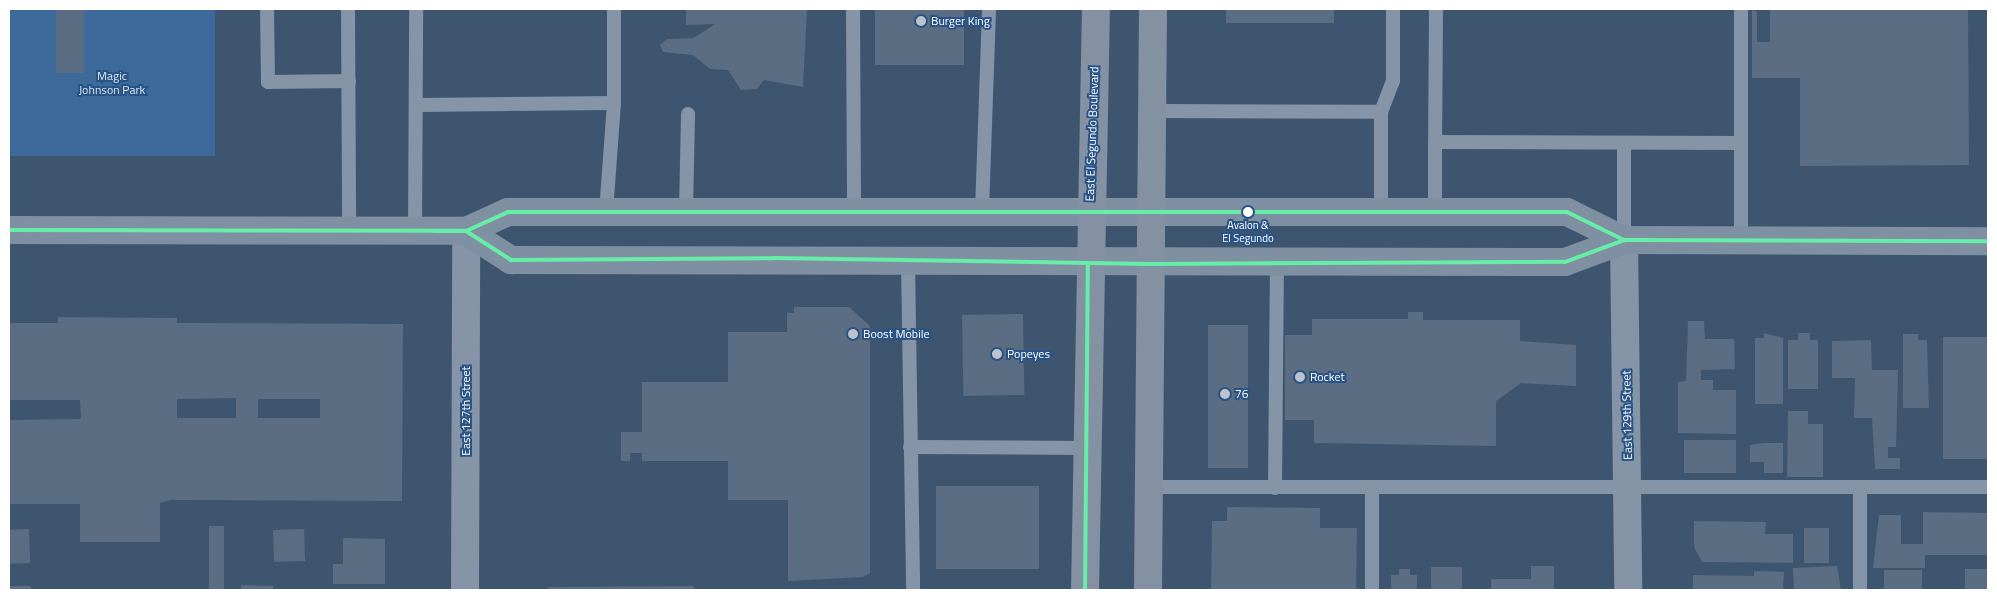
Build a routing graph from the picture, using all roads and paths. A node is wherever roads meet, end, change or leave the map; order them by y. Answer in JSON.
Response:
{"nodes":[{"id":1,"x":267,"y":9,"type":"edge"},
{"id":2,"x":348,"y":9,"type":"edge"},
{"id":3,"x":416,"y":9,"type":"edge"},
{"id":4,"x":614,"y":9,"type":"edge"},
{"id":5,"x":853,"y":9,"type":"edge"},
{"id":6,"x":989,"y":9,"type":"edge"},
{"id":7,"x":1096,"y":9,"type":"edge"},
{"id":8,"x":1153,"y":9,"type":"edge"},
{"id":9,"x":1393,"y":9,"type":"edge"},
{"id":10,"x":1436,"y":9,"type":"edge"},
{"id":11,"x":1741,"y":9,"type":"edge"},
{"id":12,"x":349,"y":81,"type":"junction"},
{"id":13,"x":614,"y":103,"type":"junction"},
{"id":14,"x":417,"y":104,"type":"junction"},
{"id":15,"x":1151,"y":111,"type":"junction"},
{"id":16,"x":1381,"y":112,"type":"junction"},
{"id":17,"x":688,"y":114,"type":"dead end"},
{"id":18,"x":1435,"y":142,"type":"junction"},
{"id":19,"x":1624,"y":143,"type":"junction"},
{"id":20,"x":1741,"y":143,"type":"junction"},
{"id":21,"x":686,"y":211,"type":"junction"},
{"id":22,"x":982,"y":211,"type":"junction"},
{"id":23,"x":1089,"y":211,"type":"junction"},
{"id":24,"x":606,"y":212,"type":"junction"},
{"id":25,"x":854,"y":212,"type":"junction"},
{"id":26,"x":1149,"y":212,"type":"junction"},
{"id":27,"x":1381,"y":213,"type":"junction"},
{"id":28,"x":1435,"y":214,"type":"junction"},
{"id":29,"x":9,"y":230,"type":"edge"},
{"id":30,"x":349,"y":231,"type":"junction"},
{"id":31,"x":415,"y":231,"type":"junction"},
{"id":32,"x":466,"y":231,"type":"junction"},
{"id":33,"x":1624,"y":240,"type":"junction"},
{"id":34,"x":1741,"y":240,"type":"junction"},
{"id":35,"x":1988,"y":241,"type":"edge"},
{"id":36,"x":908,"y":261,"type":"junction"},
{"id":37,"x":1277,"y":263,"type":"junction"},
{"id":38,"x":1088,"y":264,"type":"junction"},
{"id":39,"x":1150,"y":264,"type":"junction"},
{"id":40,"x":910,"y":447,"type":"junction"},
{"id":41,"x":1086,"y":448,"type":"junction"},
{"id":42,"x":1148,"y":487,"type":"junction"},
{"id":43,"x":1988,"y":487,"type":"edge"},
{"id":44,"x":1275,"y":488,"type":"junction"},
{"id":45,"x":1372,"y":488,"type":"junction"},
{"id":46,"x":1628,"y":488,"type":"junction"},
{"id":47,"x":1860,"y":488,"type":"junction"},
{"id":48,"x":465,"y":590,"type":"edge"},
{"id":49,"x":912,"y":590,"type":"edge"},
{"id":50,"x":1085,"y":590,"type":"edge"},
{"id":51,"x":1148,"y":590,"type":"edge"},
{"id":52,"x":1372,"y":590,"type":"edge"},
{"id":53,"x":1628,"y":590,"type":"edge"},
{"id":54,"x":1860,"y":590,"type":"edge"}],
"edges":[{"from":1,"to":12,"type":"lane"},
{"from":2,"to":12,"type":"lane"},
{"from":3,"to":14,"type":"lane"},
{"from":4,"to":13,"type":"lane"},
{"from":5,"to":25,"type":"lane"},
{"from":6,"to":22,"type":"lane"},
{"from":7,"to":23,"type":"main road","name":"East El Segundo Boulevard"},
{"from":8,"to":15,"type":"main road"},
{"from":9,"to":16,"type":"lane"},
{"from":10,"to":18,"type":"lane"},
{"from":11,"to":20,"type":"lane"},
{"from":12,"to":30,"type":"lane"},
{"from":13,"to":14,"type":"lane"},
{"from":13,"to":24,"type":"lane"},
{"from":14,"to":31,"type":"lane"},
{"from":15,"to":16,"type":"lane"},
{"from":15,"to":26,"type":"main road"},
{"from":16,"to":27,"type":"lane"},
{"from":17,"to":21,"type":"lane"},
{"from":18,"to":19,"type":"lane"},
{"from":18,"to":28,"type":"lane"},
{"from":19,"to":20,"type":"lane"},
{"from":19,"to":33,"type":"lane"},
{"from":20,"to":34,"type":"lane"},
{"from":21,"to":24,"type":"main road"},
{"from":21,"to":25,"type":"main road"},
{"from":22,"to":23,"type":"main road"},
{"from":22,"to":25,"type":"main road"},
{"from":23,"to":26,"type":"main road"},
{"from":23,"to":38,"type":"main road","name":"East El Segundo Boulevard"},
{"from":24,"to":32,"type":"main road"},
{"from":26,"to":27,"type":"main road"},
{"from":26,"to":39,"type":"main road"},
{"from":27,"to":28,"type":"main road"},
{"from":28,"to":33,"type":"main road"},
{"from":29,"to":30,"type":"main road"},
{"from":30,"to":31,"type":"main road"},
{"from":31,"to":32,"type":"main road"},
{"from":32,"to":36,"type":"main road"},
{"from":32,"to":48,"type":"street","name":"East 127th Street"},
{"from":33,"to":34,"type":"main road"},
{"from":33,"to":37,"type":"main road"},
{"from":33,"to":46,"type":"street","name":"East 129th Street"},
{"from":34,"to":35,"type":"main road"},
{"from":36,"to":38,"type":"main road"},
{"from":36,"to":40,"type":"lane"},
{"from":37,"to":39,"type":"main road"},
{"from":37,"to":44,"type":"lane"},
{"from":38,"to":39,"type":"main road"},
{"from":38,"to":41,"type":"main road","name":"East El Segundo Boulevard"},
{"from":39,"to":42,"type":"main road"},
{"from":40,"to":41,"type":"lane"},
{"from":40,"to":49,"type":"lane"},
{"from":41,"to":50,"type":"main road","name":"East El Segundo Boulevard"},
{"from":42,"to":44,"type":"lane"},
{"from":42,"to":51,"type":"main road"},
{"from":43,"to":47,"type":"lane"},
{"from":44,"to":45,"type":"lane"},
{"from":45,"to":46,"type":"lane"},
{"from":45,"to":52,"type":"lane"},
{"from":46,"to":47,"type":"lane"},
{"from":46,"to":53,"type":"street","name":"East 129th Street"},
{"from":47,"to":54,"type":"lane"}]}
